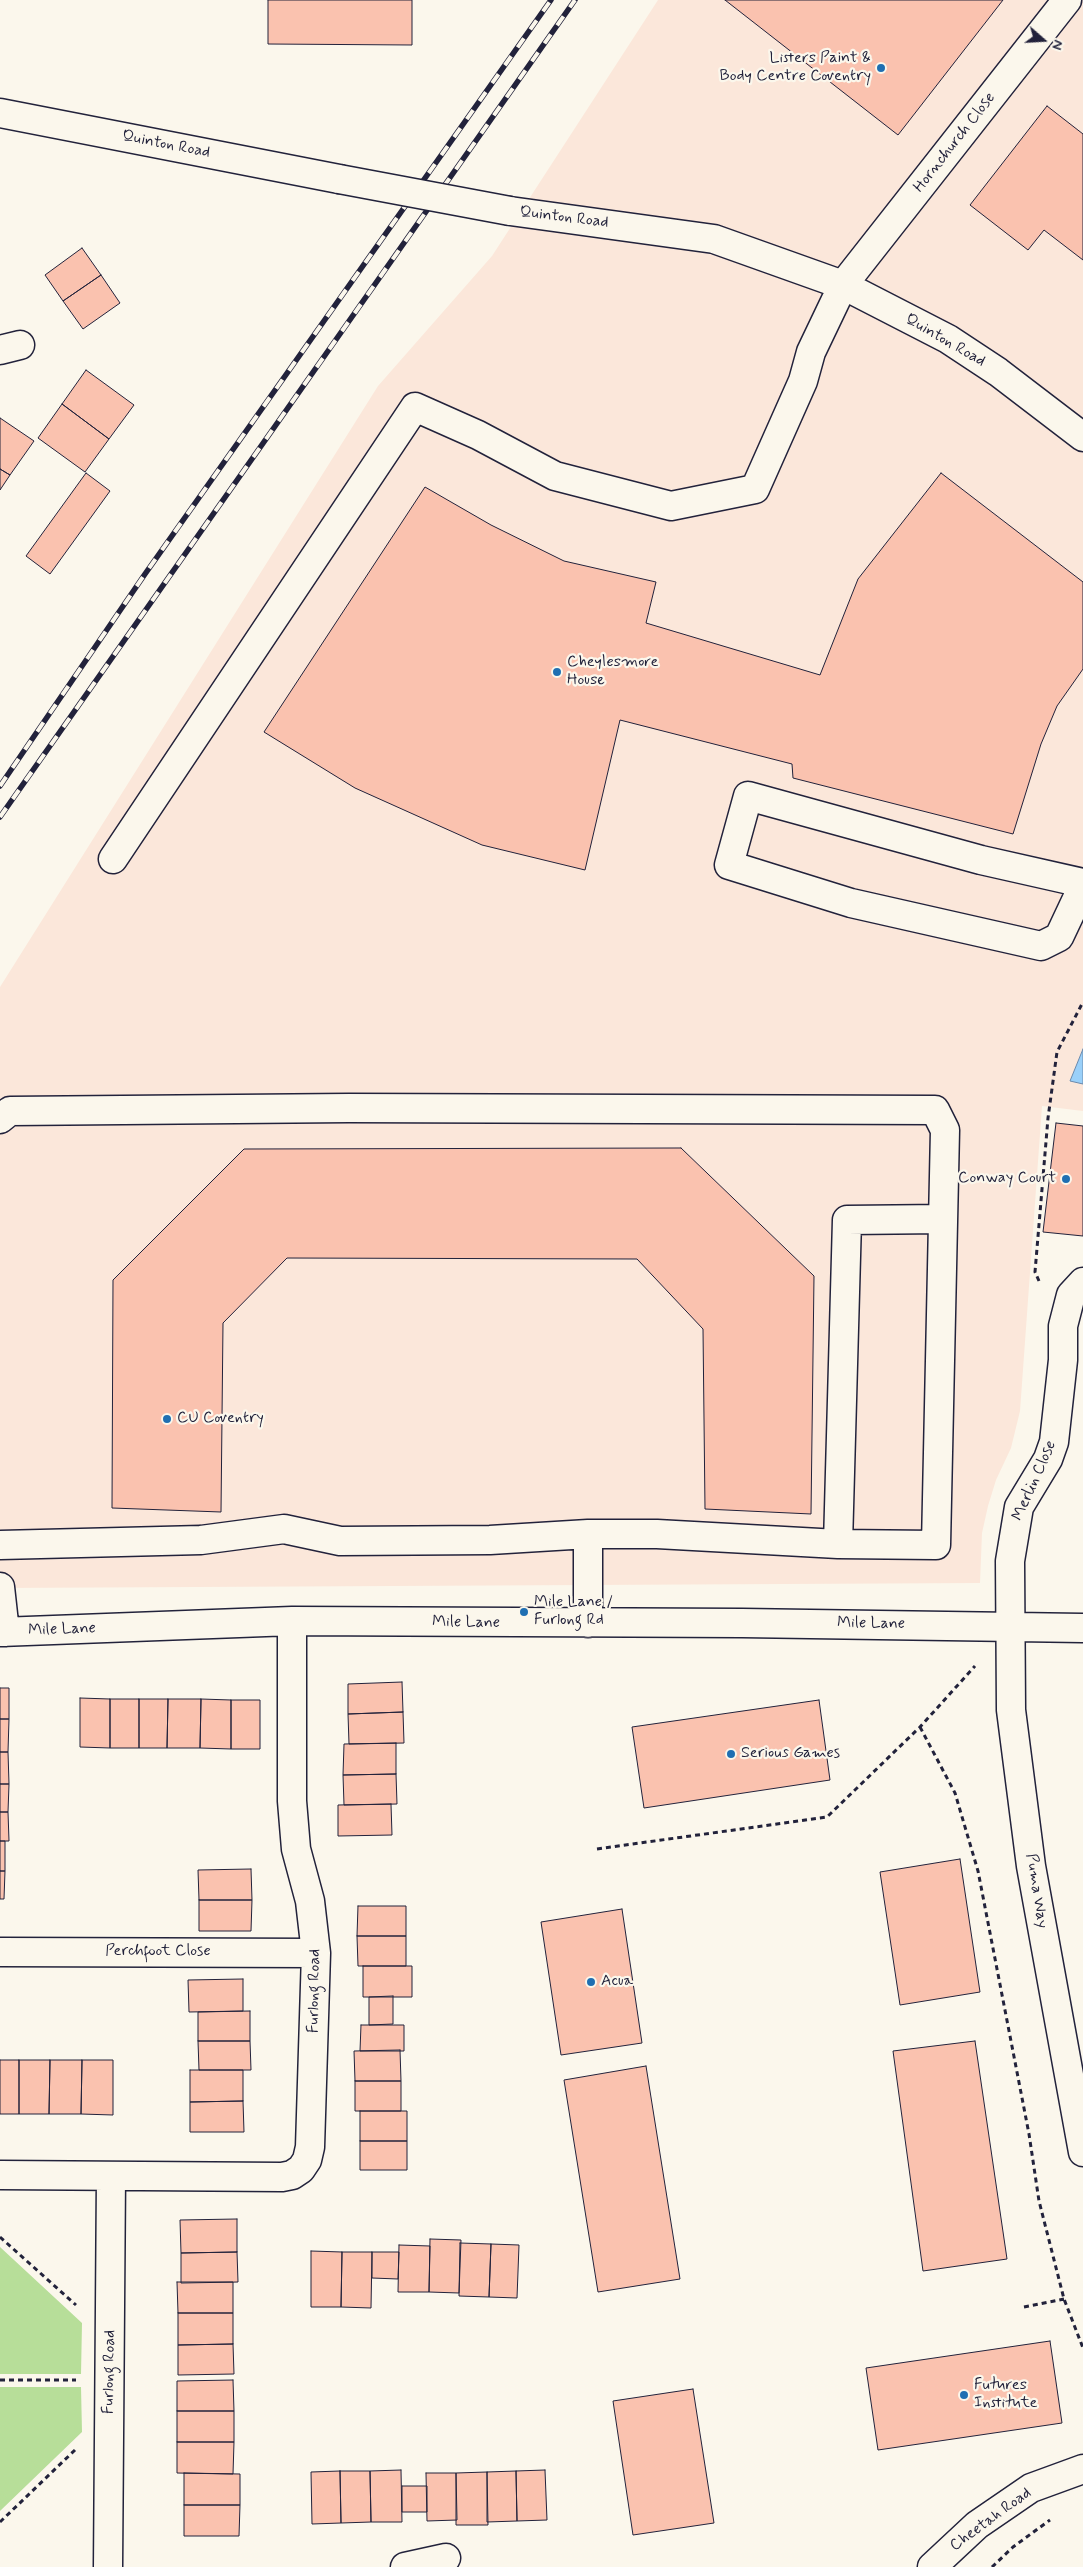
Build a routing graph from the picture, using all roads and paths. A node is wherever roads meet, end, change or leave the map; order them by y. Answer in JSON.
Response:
{"nodes":[{"id":1,"x":1067,"y":0,"type":"edge"},
{"id":2,"x":0,"y":113,"type":"edge"},
{"id":3,"x":843,"y":285,"type":"junction"},
{"id":4,"x":1083,"y":437,"type":"edge"},
{"id":5,"x":113,"y":859,"type":"dead end"},
{"id":6,"x":1083,"y":885,"type":"edge"},
{"id":7,"x":1083,"y":1002,"type":"edge"},
{"id":8,"x":0,"y":1119,"type":"edge"},
{"id":9,"x":943,"y":1219,"type":"junction"},
{"id":10,"x":1083,"y":1282,"type":"edge"},
{"id":11,"x":1063,"y":1326,"type":"junction"},
{"id":12,"x":588,"y":1534,"type":"junction"},
{"id":13,"x":838,"y":1544,"type":"junction"},
{"id":14,"x":0,"y":1545,"type":"edge"},
{"id":15,"x":0,"y":1587,"type":"edge"},
{"id":16,"x":292,"y":1621,"type":"junction"},
{"id":17,"x":588,"y":1624,"type":"junction"},
{"id":18,"x":1011,"y":1626,"type":"junction"},
{"id":19,"x":1083,"y":1628,"type":"edge"},
{"id":20,"x":2,"y":1632,"type":"edge"},
{"id":21,"x":920,"y":1727,"type":"junction"},
{"id":22,"x":597,"y":1849,"type":"dead end"},
{"id":23,"x":0,"y":1952,"type":"edge"},
{"id":24,"x":316,"y":1952,"type":"junction"},
{"id":25,"x":1078,"y":2099,"type":"edge"},
{"id":26,"x":1083,"y":2152,"type":"edge"},
{"id":27,"x":0,"y":2175,"type":"edge"},
{"id":28,"x":111,"y":2176,"type":"junction"},
{"id":29,"x":0,"y":2237,"type":"edge"},
{"id":30,"x":1064,"y":2299,"type":"junction"},
{"id":31,"x":1024,"y":2307,"type":"dead end"},
{"id":32,"x":110,"y":2336,"type":"junction"},
{"id":33,"x":1083,"y":2348,"type":"edge"},
{"id":34,"x":0,"y":2380,"type":"edge"},
{"id":35,"x":110,"y":2380,"type":"junction"},
{"id":36,"x":109,"y":2416,"type":"junction"},
{"id":37,"x":1083,"y":2469,"type":"edge"},
{"id":38,"x":1056,"y":2517,"type":"dead end"},
{"id":39,"x":0,"y":2522,"type":"edge"},
{"id":40,"x":446,"y":2558,"type":"dead end"},
{"id":41,"x":108,"y":2567,"type":"edge"},
{"id":42,"x":405,"y":2567,"type":"edge"},
{"id":43,"x":932,"y":2567,"type":"edge"},
{"id":44,"x":992,"y":2567,"type":"edge"}],
"edges":[{"from":1,"to":3,"type":"street","name":"Hornchurch Close"},
{"from":2,"to":3,"type":"street","name":"Quinton Road","bridge":true},
{"from":3,"to":4,"type":"street","name":"Quinton Road"},
{"from":3,"to":5,"type":"street","name":"Hornchurch Close"},
{"from":6,"to":6,"type":"street"},
{"from":7,"to":11,"type":"path"},
{"from":8,"to":9,"type":"street"},
{"from":9,"to":13,"type":"street"},
{"from":9,"to":13,"type":"street"},
{"from":10,"to":11,"type":"street","name":"Merlin Close"},
{"from":11,"to":18,"type":"street","name":"Merlin Close"},
{"from":12,"to":13,"type":"street"},
{"from":12,"to":14,"type":"street"},
{"from":12,"to":17,"type":"street"},
{"from":15,"to":20,"type":"street"},
{"from":16,"to":17,"type":"street","name":"Mile Lane"},
{"from":16,"to":20,"type":"street","name":"Mile Lane"},
{"from":16,"to":24,"type":"street","name":"Furlong Road"},
{"from":17,"to":18,"type":"street","name":"Mile Lane"},
{"from":18,"to":19,"type":"street","name":"Mile Lane"},
{"from":18,"to":21,"type":"path"},
{"from":18,"to":25,"type":"street","name":"Puma Way"},
{"from":21,"to":22,"type":"path"},
{"from":21,"to":30,"type":"path"},
{"from":23,"to":24,"type":"street","name":"Perchfoot Close"},
{"from":24,"to":28,"type":"street","name":"Furlong Road"},
{"from":25,"to":26,"type":"street","name":"Puma Way"},
{"from":27,"to":28,"type":"street","name":"Furlong Road"},
{"from":28,"to":32,"type":"street","name":"Furlong Road"},
{"from":29,"to":32,"type":"path"},
{"from":30,"to":31,"type":"path"},
{"from":30,"to":33,"type":"path"},
{"from":32,"to":35,"type":"street","name":"Furlong Road"},
{"from":34,"to":35,"type":"path"},
{"from":35,"to":36,"type":"street","name":"Furlong Road"},
{"from":36,"to":39,"type":"path"},
{"from":36,"to":41,"type":"street","name":"Furlong Road"},
{"from":37,"to":43,"type":"street","name":"Cheetah Road"},
{"from":38,"to":44,"type":"path"},
{"from":40,"to":42,"type":"street"}]}
